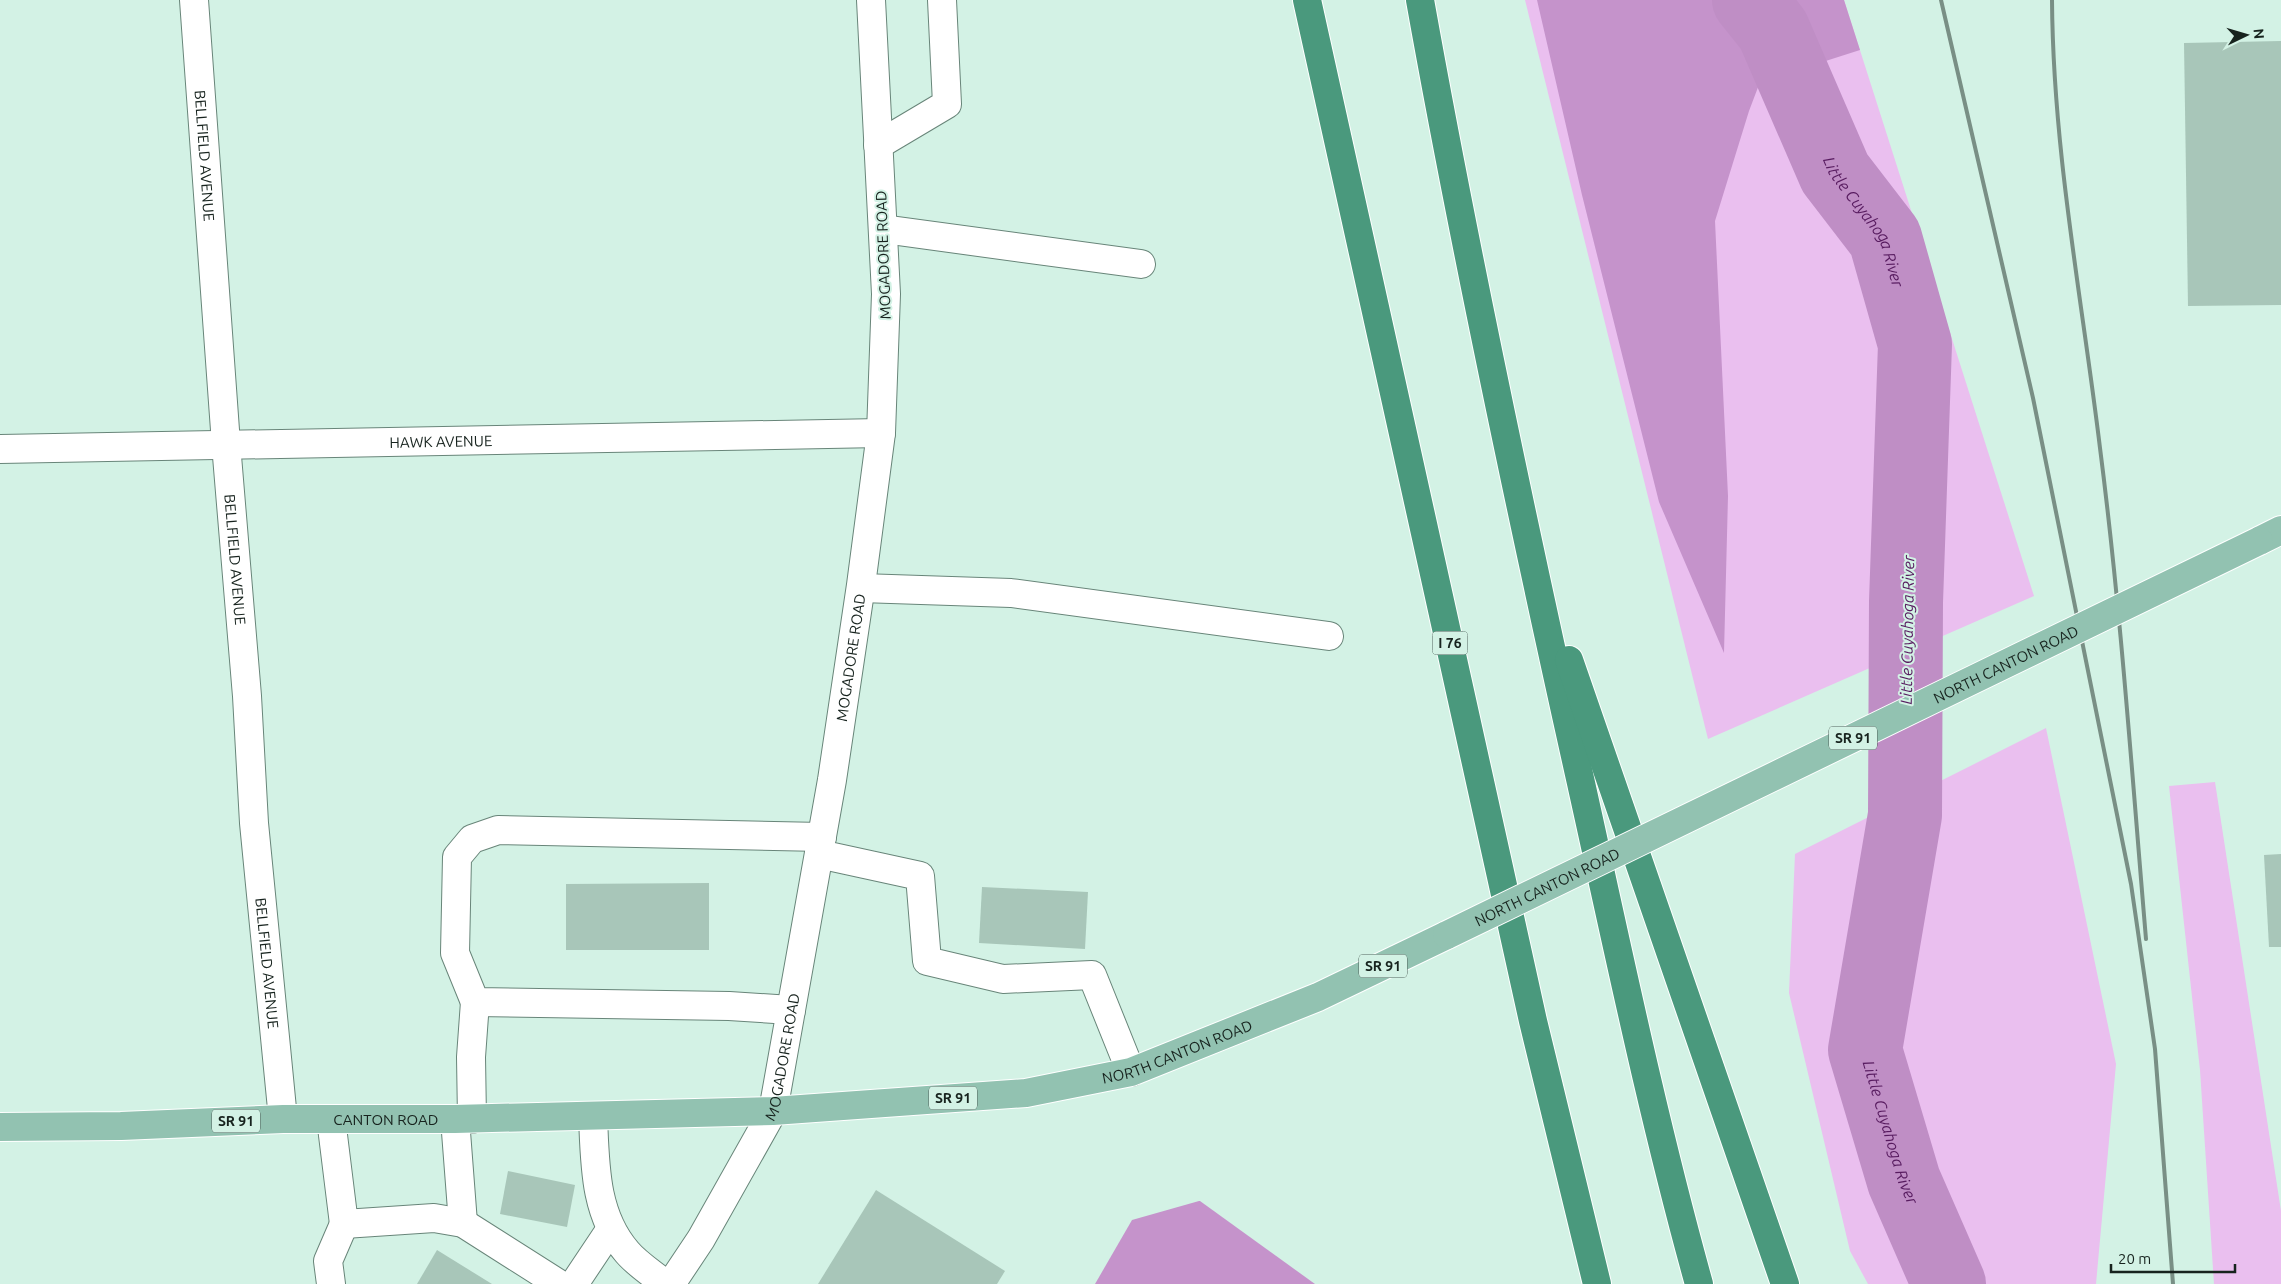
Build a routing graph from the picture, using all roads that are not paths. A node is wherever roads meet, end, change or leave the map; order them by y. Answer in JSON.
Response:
{"nodes":[{"id":1,"x":194,"y":0,"type":"edge"},
{"id":2,"x":871,"y":0,"type":"edge"},
{"id":3,"x":942,"y":0,"type":"edge"},
{"id":4,"x":1307,"y":0,"type":"edge"},
{"id":5,"x":1420,"y":0,"type":"edge"},
{"id":6,"x":878,"y":145,"type":"junction"},
{"id":7,"x":882,"y":228,"type":"junction"},
{"id":8,"x":1141,"y":264,"type":"dead end"},
{"id":9,"x":881,"y":433,"type":"junction"},
{"id":10,"x":226,"y":444,"type":"junction"},
{"id":11,"x":0,"y":449,"type":"edge"},
{"id":12,"x":1526,"y":536,"type":"junction"},
{"id":13,"x":2270,"y":536,"type":"edge"},
{"id":14,"x":861,"y":588,"type":"junction"},
{"id":15,"x":1329,"y":636,"type":"dead end"},
{"id":16,"x":821,"y":846,"type":"junction"},
{"id":17,"x":476,"y":1002,"type":"junction"},
{"id":18,"x":791,"y":1010,"type":"junction"},
{"id":19,"x":1131,"y":1072,"type":"junction"},
{"id":20,"x":773,"y":1111,"type":"junction"},
{"id":21,"x":593,"y":1116,"type":"junction"},
{"id":22,"x":331,"y":1119,"type":"junction"},
{"id":23,"x":463,"y":1119,"type":"junction"},
{"id":24,"x":283,"y":1120,"type":"junction"},
{"id":25,"x":0,"y":1127,"type":"edge"},
{"id":26,"x":344,"y":1224,"type":"junction"},
{"id":27,"x":463,"y":1224,"type":"junction"},
{"id":28,"x":610,"y":1230,"type":"junction"},
{"id":29,"x":332,"y":1284,"type":"edge"},
{"id":30,"x":559,"y":1284,"type":"edge"},
{"id":31,"x":574,"y":1284,"type":"edge"},
{"id":32,"x":665,"y":1284,"type":"edge"},
{"id":33,"x":671,"y":1284,"type":"edge"},
{"id":34,"x":1597,"y":1284,"type":"edge"},
{"id":35,"x":1699,"y":1284,"type":"edge"},
{"id":36,"x":1784,"y":1284,"type":"edge"}],
"edges":[{"from":1,"to":10,"type":"street","name":"BELLFIELD AVENUE"},
{"from":2,"to":6,"type":"street","name":"MOGADORE ROAD"},
{"from":3,"to":6,"type":"street"},
{"from":4,"to":34,"type":"highway","number":"I 76"},
{"from":5,"to":12,"type":"highway"},
{"from":6,"to":7,"type":"street","name":"MOGADORE ROAD"},
{"from":7,"to":8,"type":"street"},
{"from":7,"to":9,"type":"street","name":"MOGADORE ROAD"},
{"from":9,"to":10,"type":"street","name":"HAWK AVENUE"},
{"from":9,"to":14,"type":"street","name":"MOGADORE ROAD"},
{"from":10,"to":11,"type":"street","name":"HAWK AVENUE"},
{"from":10,"to":24,"type":"street","name":"BELLFIELD AVENUE"},
{"from":12,"to":35,"type":"highway"},
{"from":12,"to":36,"type":"highway"},
{"from":13,"to":19,"type":"main road","name":"NORTH CANTON ROAD","number":"SR 91","bridge":true},
{"from":14,"to":15,"type":"street"},
{"from":14,"to":16,"type":"street","name":"MOGADORE ROAD"},
{"from":16,"to":17,"type":"street"},
{"from":16,"to":18,"type":"street","name":"MOGADORE ROAD"},
{"from":16,"to":19,"type":"street"},
{"from":17,"to":18,"type":"street"},
{"from":17,"to":23,"type":"street"},
{"from":18,"to":20,"type":"street","name":"MOGADORE ROAD"},
{"from":19,"to":20,"type":"main road","name":"NORTH CANTON ROAD","number":"SR 91"},
{"from":20,"to":21,"type":"main road","name":"CANTON ROAD","number":"SR 91"},
{"from":20,"to":33,"type":"street","name":"MOGADORE ROAD"},
{"from":21,"to":23,"type":"main road","name":"CANTON ROAD","number":"SR 91"},
{"from":21,"to":28,"type":"street"},
{"from":22,"to":23,"type":"main road","name":"CANTON ROAD","number":"SR 91"},
{"from":22,"to":24,"type":"main road","name":"CANTON ROAD","number":"SR 91"},
{"from":22,"to":26,"type":"street"},
{"from":23,"to":27,"type":"street"},
{"from":24,"to":25,"type":"main road","name":"CANTON ROAD","number":"SR 91"},
{"from":26,"to":27,"type":"street"},
{"from":26,"to":29,"type":"street"},
{"from":27,"to":30,"type":"street"},
{"from":28,"to":31,"type":"street"},
{"from":28,"to":32,"type":"street"}]}
